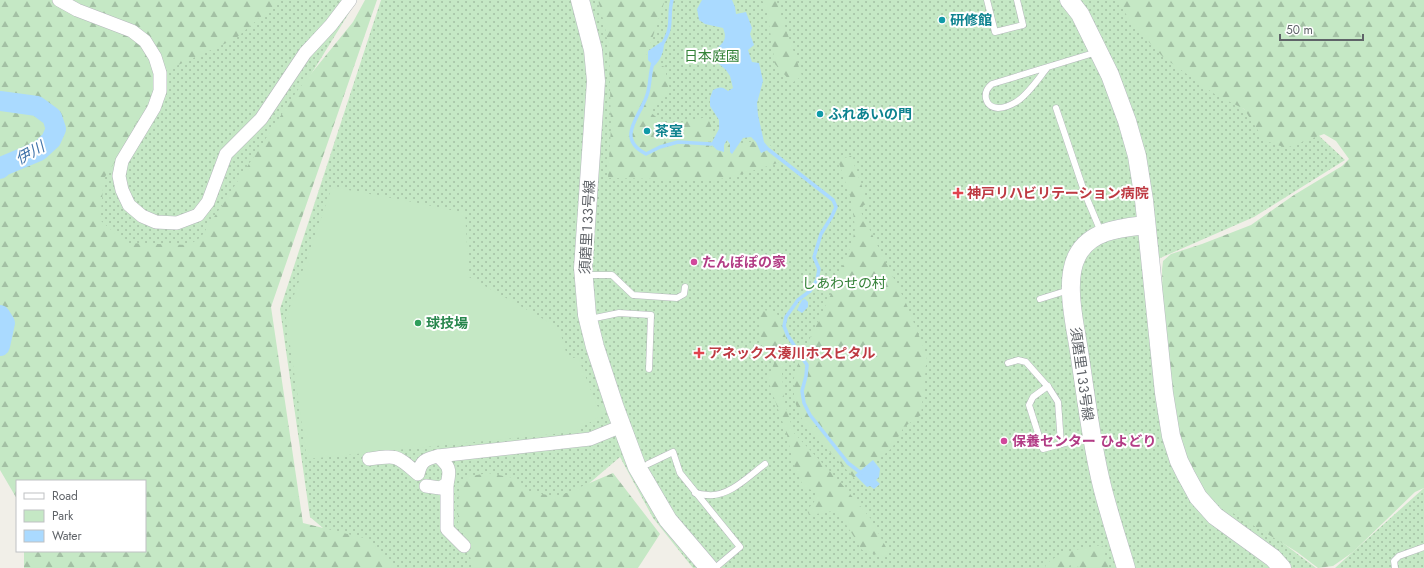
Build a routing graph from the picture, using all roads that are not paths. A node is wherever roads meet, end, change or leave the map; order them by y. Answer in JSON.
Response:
{"nodes":[{"id":1,"x":59,"y":0,"type":"edge"},
{"id":2,"x":350,"y":0,"type":"edge"},
{"id":3,"x":580,"y":0,"type":"edge"},
{"id":4,"x":987,"y":0,"type":"edge"},
{"id":5,"x":1017,"y":0,"type":"edge"},
{"id":6,"x":1069,"y":0,"type":"edge"},
{"id":7,"x":1099,"y":52,"type":"junction"},
{"id":8,"x":1047,"y":68,"type":"junction"},
{"id":9,"x":1056,"y":108,"type":"dead end"},
{"id":10,"x":1146,"y":225,"type":"junction"},
{"id":11,"x":1102,"y":234,"type":"junction"},
{"id":12,"x":584,"y":275,"type":"junction"},
{"id":13,"x":685,"y":287,"type":"dead end"},
{"id":14,"x":1071,"y":290,"type":"junction"},
{"id":15,"x":1040,"y":298,"type":"dead end"},
{"id":16,"x":588,"y":319,"type":"junction"},
{"id":17,"x":1008,"y":363,"type":"dead end"},
{"id":18,"x":649,"y":369,"type":"dead end"},
{"id":19,"x":1048,"y":386,"type":"junction"},
{"id":20,"x":622,"y":426,"type":"junction"},
{"id":21,"x":1092,"y":436,"type":"junction"},
{"id":22,"x":1061,"y":444,"type":"junction"},
{"id":23,"x":438,"y":456,"type":"junction"},
{"id":24,"x":369,"y":459,"type":"dead end"},
{"id":25,"x":765,"y":464,"type":"dead end"},
{"id":26,"x":644,"y":466,"type":"junction"},
{"id":27,"x":421,"y":480,"type":"junction"},
{"id":28,"x":447,"y":484,"type":"junction"},
{"id":29,"x":696,"y":493,"type":"junction"},
{"id":30,"x":464,"y":546,"type":"dead end"},
{"id":31,"x":1424,"y":547,"type":"edge"},
{"id":32,"x":709,"y":568,"type":"edge"},
{"id":33,"x":715,"y":568,"type":"edge"},
{"id":34,"x":1126,"y":568,"type":"edge"},
{"id":35,"x":1282,"y":568,"type":"edge"},
{"id":36,"x":1395,"y":568,"type":"edge"}],
"edges":[{"from":1,"to":2,"type":"street"},
{"from":3,"to":12,"type":"street","name":"須磨里１３３号線"},
{"from":4,"to":5,"type":"lane"},
{"from":6,"to":7,"type":"street"},
{"from":7,"to":8,"type":"lane"},
{"from":7,"to":10,"type":"street"},
{"from":8,"to":8,"type":"lane"},
{"from":9,"to":11,"type":"lane"},
{"from":10,"to":11,"type":"street","name":"須磨里１３３号線"},
{"from":10,"to":35,"type":"street"},
{"from":11,"to":14,"type":"street","name":"須磨里１３３号線"},
{"from":12,"to":13,"type":"lane"},
{"from":12,"to":16,"type":"street","name":"須磨里１３３号線"},
{"from":14,"to":15,"type":"lane"},
{"from":14,"to":21,"type":"street","name":"須磨里１３３号線"},
{"from":16,"to":18,"type":"lane"},
{"from":16,"to":20,"type":"street","name":"須磨里１３３号線"},
{"from":17,"to":19,"type":"lane"},
{"from":19,"to":22,"type":"lane"},
{"from":19,"to":22,"type":"lane"},
{"from":20,"to":23,"type":"street"},
{"from":20,"to":26,"type":"street","name":"須磨里１３３号線"},
{"from":21,"to":22,"type":"lane"},
{"from":21,"to":34,"type":"street","name":"須磨里１３３号線"},
{"from":23,"to":27,"type":"street"},
{"from":23,"to":28,"type":"street"},
{"from":24,"to":27,"type":"street"},
{"from":25,"to":29,"type":"lane"},
{"from":26,"to":29,"type":"lane"},
{"from":26,"to":32,"type":"street","name":"須磨里１３３号線"},
{"from":27,"to":28,"type":"street"},
{"from":28,"to":30,"type":"street"},
{"from":29,"to":33,"type":"lane"},
{"from":31,"to":36,"type":"lane"}]}
